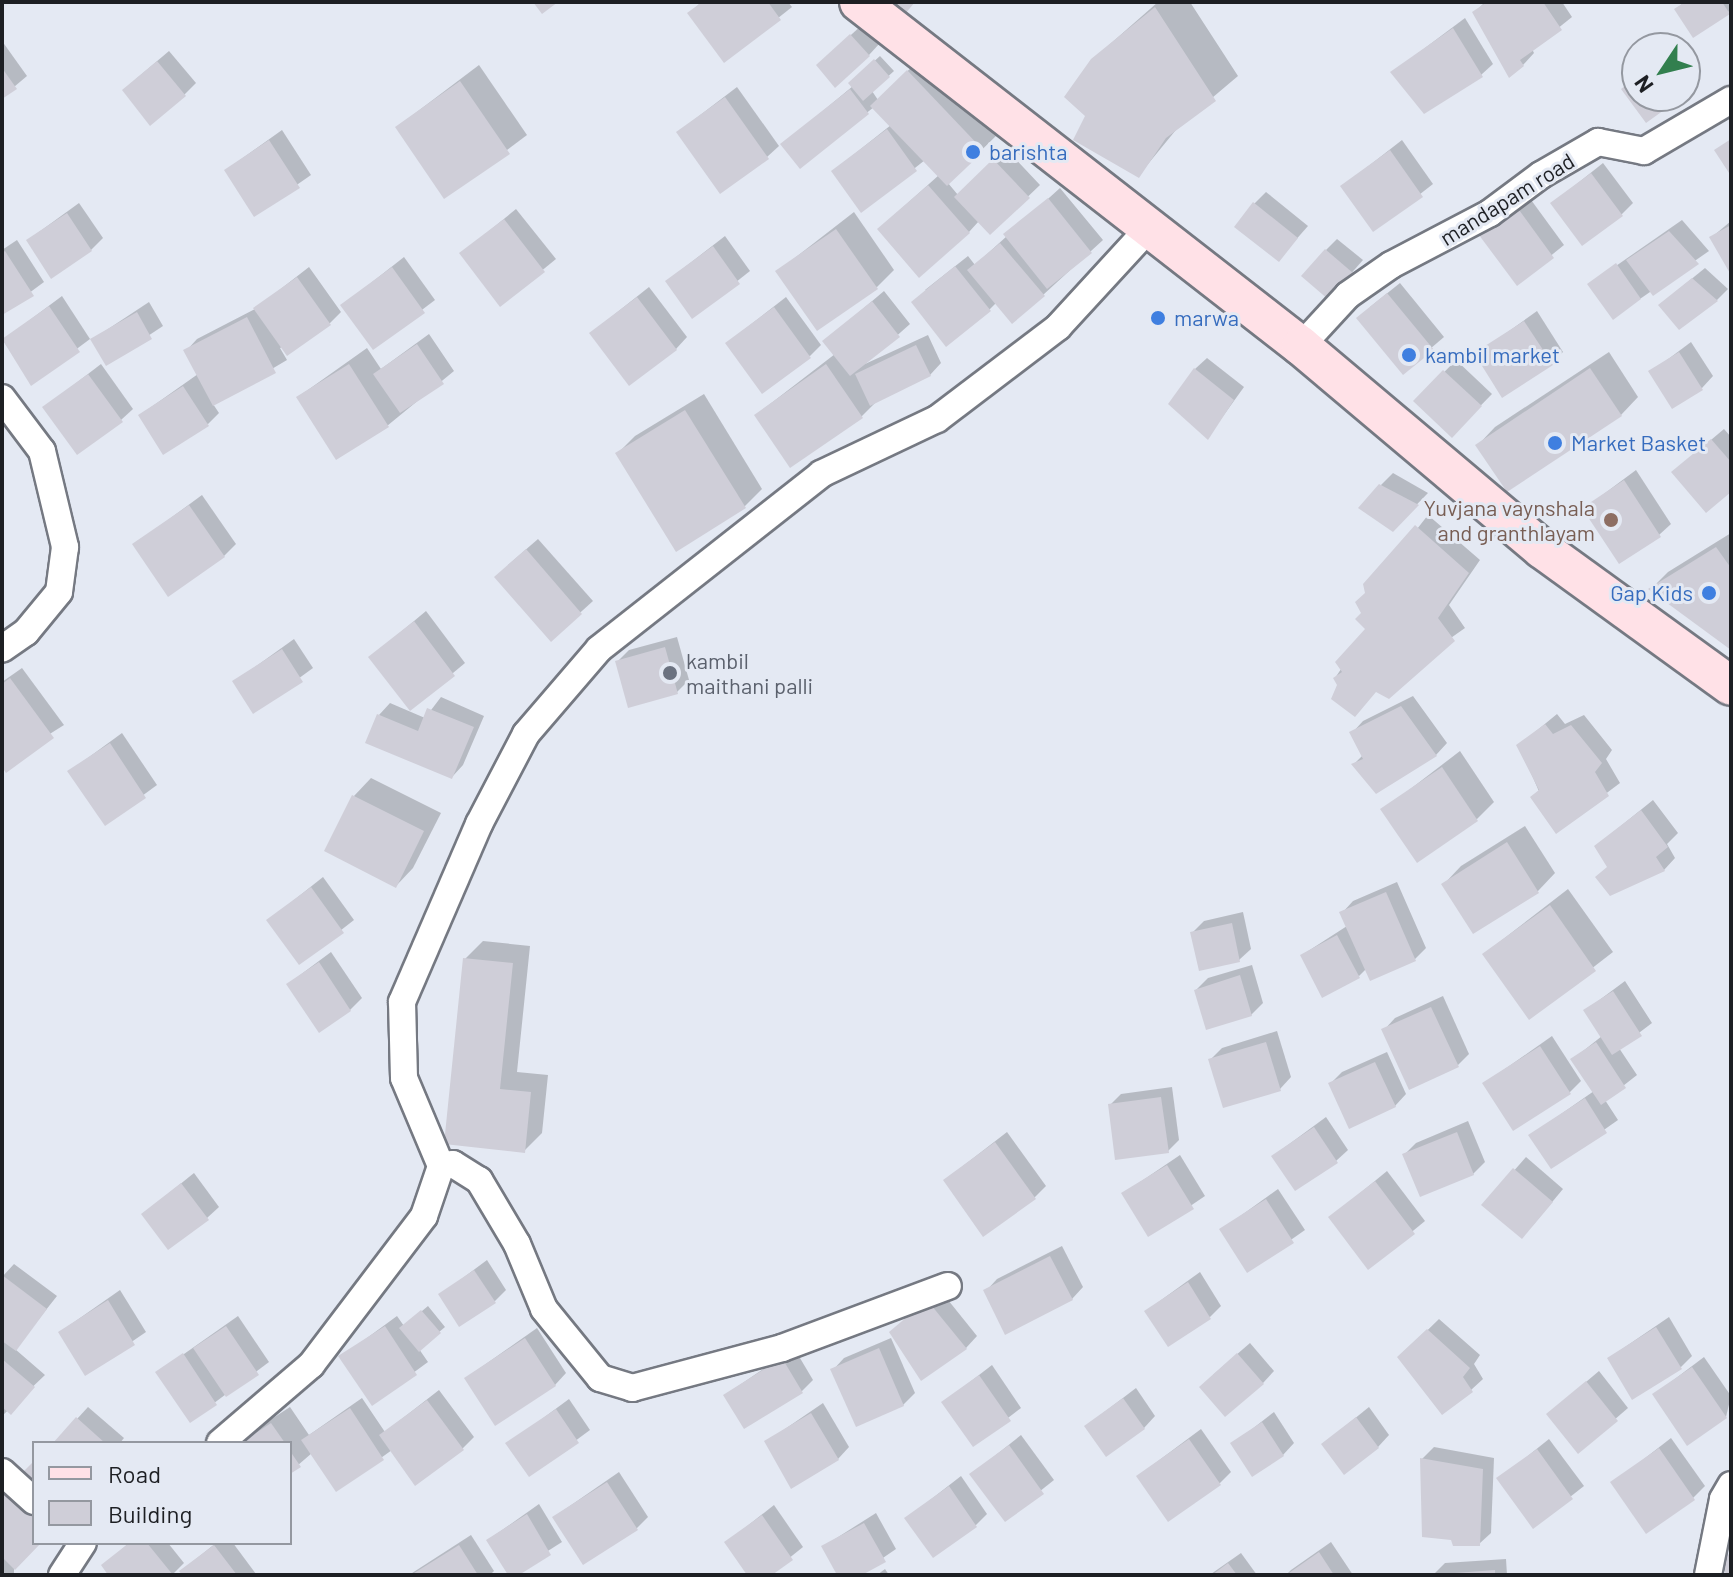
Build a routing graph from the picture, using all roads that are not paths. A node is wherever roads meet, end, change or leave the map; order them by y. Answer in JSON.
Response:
{"nodes":[{"id":1,"x":859,"y":2,"type":"edge"},
{"id":2,"x":1731,"y":100,"type":"edge"},
{"id":3,"x":1151,"y":226,"type":"junction"},
{"id":4,"x":1301,"y":346,"type":"junction"},
{"id":5,"x":2,"y":398,"type":"edge"},
{"id":6,"x":2,"y":649,"type":"edge"},
{"id":7,"x":1728,"y":679,"type":"edge"},
{"id":8,"x":441,"y":1166,"type":"junction"},
{"id":9,"x":948,"y":1286,"type":"dead end"},
{"id":10,"x":222,"y":1441,"type":"edge"},
{"id":11,"x":2,"y":1472,"type":"edge"},
{"id":12,"x":1731,"y":1485,"type":"edge"},
{"id":13,"x":32,"y":1499,"type":"edge"},
{"id":14,"x":81,"y":1545,"type":"edge"},
{"id":15,"x":62,"y":1575,"type":"edge"},
{"id":16,"x":1708,"y":1575,"type":"edge"}],
"edges":[{"from":1,"to":3,"type":"main road"},
{"from":2,"to":4,"type":"street","name":"mandapam road"},
{"from":3,"to":4,"type":"main road"},
{"from":3,"to":8,"type":"street"},
{"from":4,"to":7,"type":"main road"},
{"from":5,"to":6,"type":"street"},
{"from":8,"to":9,"type":"street"},
{"from":8,"to":10,"type":"street"},
{"from":11,"to":13,"type":"street"},
{"from":12,"to":16,"type":"street"},
{"from":14,"to":15,"type":"street"}]}
